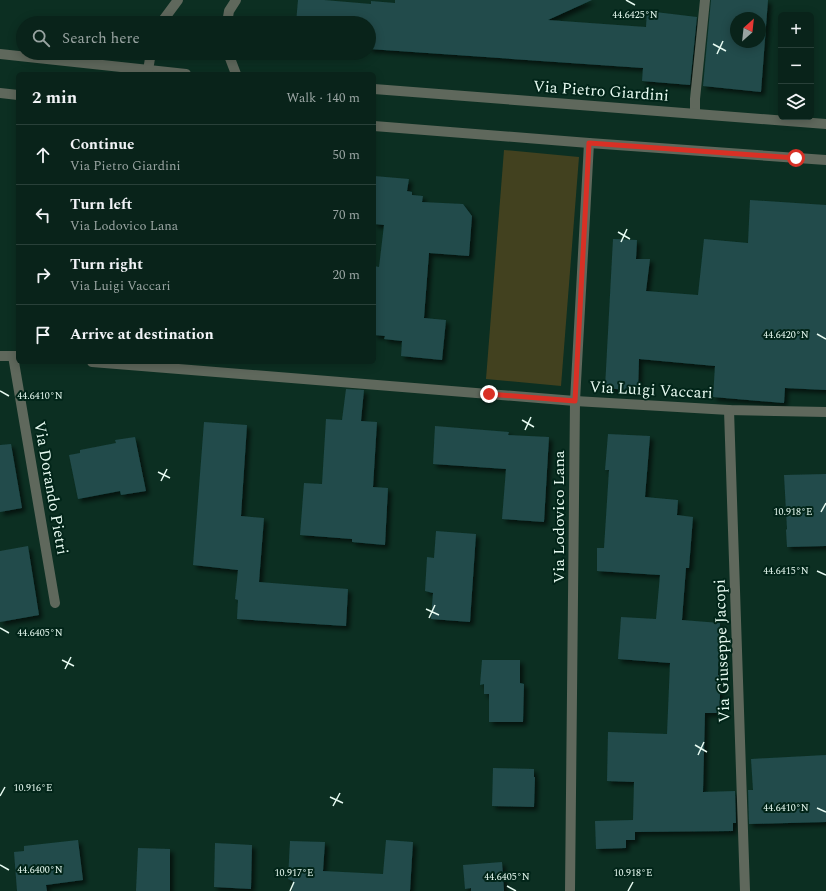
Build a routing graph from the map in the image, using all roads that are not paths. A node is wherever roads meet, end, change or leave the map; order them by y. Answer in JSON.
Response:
{"nodes":[{"id":1,"x":178,"y":0,"type":"edge"},
{"id":2,"x":236,"y":0,"type":"edge"},
{"id":3,"x":705,"y":0,"type":"edge"},
{"id":4,"x":166,"y":16,"type":"edge"},
{"id":5,"x":228,"y":16,"type":"edge"},
{"id":6,"x":0,"y":54,"type":"edge"},
{"id":7,"x":16,"y":56,"type":"edge"},
{"id":8,"x":56,"y":60,"type":"edge"},
{"id":9,"x":150,"y":60,"type":"edge"},
{"id":10,"x":231,"y":60,"type":"edge"},
{"id":11,"x":148,"y":70,"type":"junction"},
{"id":12,"x":167,"y":72,"type":"edge"},
{"id":13,"x":235,"y":72,"type":"edge"},
{"id":14,"x":376,"y":89,"type":"edge"},
{"id":15,"x":0,"y":93,"type":"edge"},
{"id":16,"x":16,"y":95,"type":"edge"},
{"id":17,"x":695,"y":113,"type":"junction"},
{"id":18,"x":826,"y":124,"type":"edge"},
{"id":19,"x":376,"y":126,"type":"edge"},
{"id":20,"x":589,"y":143,"type":"junction"},
{"id":21,"x":826,"y":160,"type":"edge"},
{"id":22,"x":0,"y":356,"type":"edge"},
{"id":23,"x":16,"y":356,"type":"edge"},
{"id":24,"x":17,"y":364,"type":"edge"},
{"id":25,"x":117,"y":364,"type":"edge"},
{"id":26,"x":575,"y":401,"type":"junction"},
{"id":27,"x":729,"y":410,"type":"junction"},
{"id":28,"x":826,"y":412,"type":"edge"},
{"id":29,"x":56,"y":602,"type":"dead end"},
{"id":30,"x":570,"y":891,"type":"edge"},
{"id":31,"x":745,"y":891,"type":"edge"}],
"edges":[{"from":1,"to":4,"type":"street"},
{"from":2,"to":5,"type":"street"},
{"from":3,"to":17,"type":"street"},
{"from":6,"to":7,"type":"street"},
{"from":8,"to":11,"type":"street"},
{"from":9,"to":11,"type":"street"},
{"from":10,"to":13,"type":"street"},
{"from":11,"to":12,"type":"street"},
{"from":14,"to":17,"type":"street","name":"Via Pietro Giardini"},
{"from":15,"to":16,"type":"street"},
{"from":17,"to":18,"type":"street","name":"Via Pietro Giardini"},
{"from":19,"to":20,"type":"street"},
{"from":20,"to":21,"type":"street"},
{"from":20,"to":26,"type":"street","name":"Via Lodovico Lana"},
{"from":22,"to":23,"type":"street"},
{"from":24,"to":29,"type":"street","name":"Via Dorando Pietri"},
{"from":25,"to":26,"type":"street","name":"Via Luigi Vaccari"},
{"from":26,"to":27,"type":"street","name":"Via Luigi Vaccari"},
{"from":26,"to":30,"type":"street","name":"Via Lodovico Lana"},
{"from":27,"to":28,"type":"street","name":"Via Luigi Vaccari"},
{"from":27,"to":31,"type":"street","name":"Via Giuseppe Jacopi"}]}
